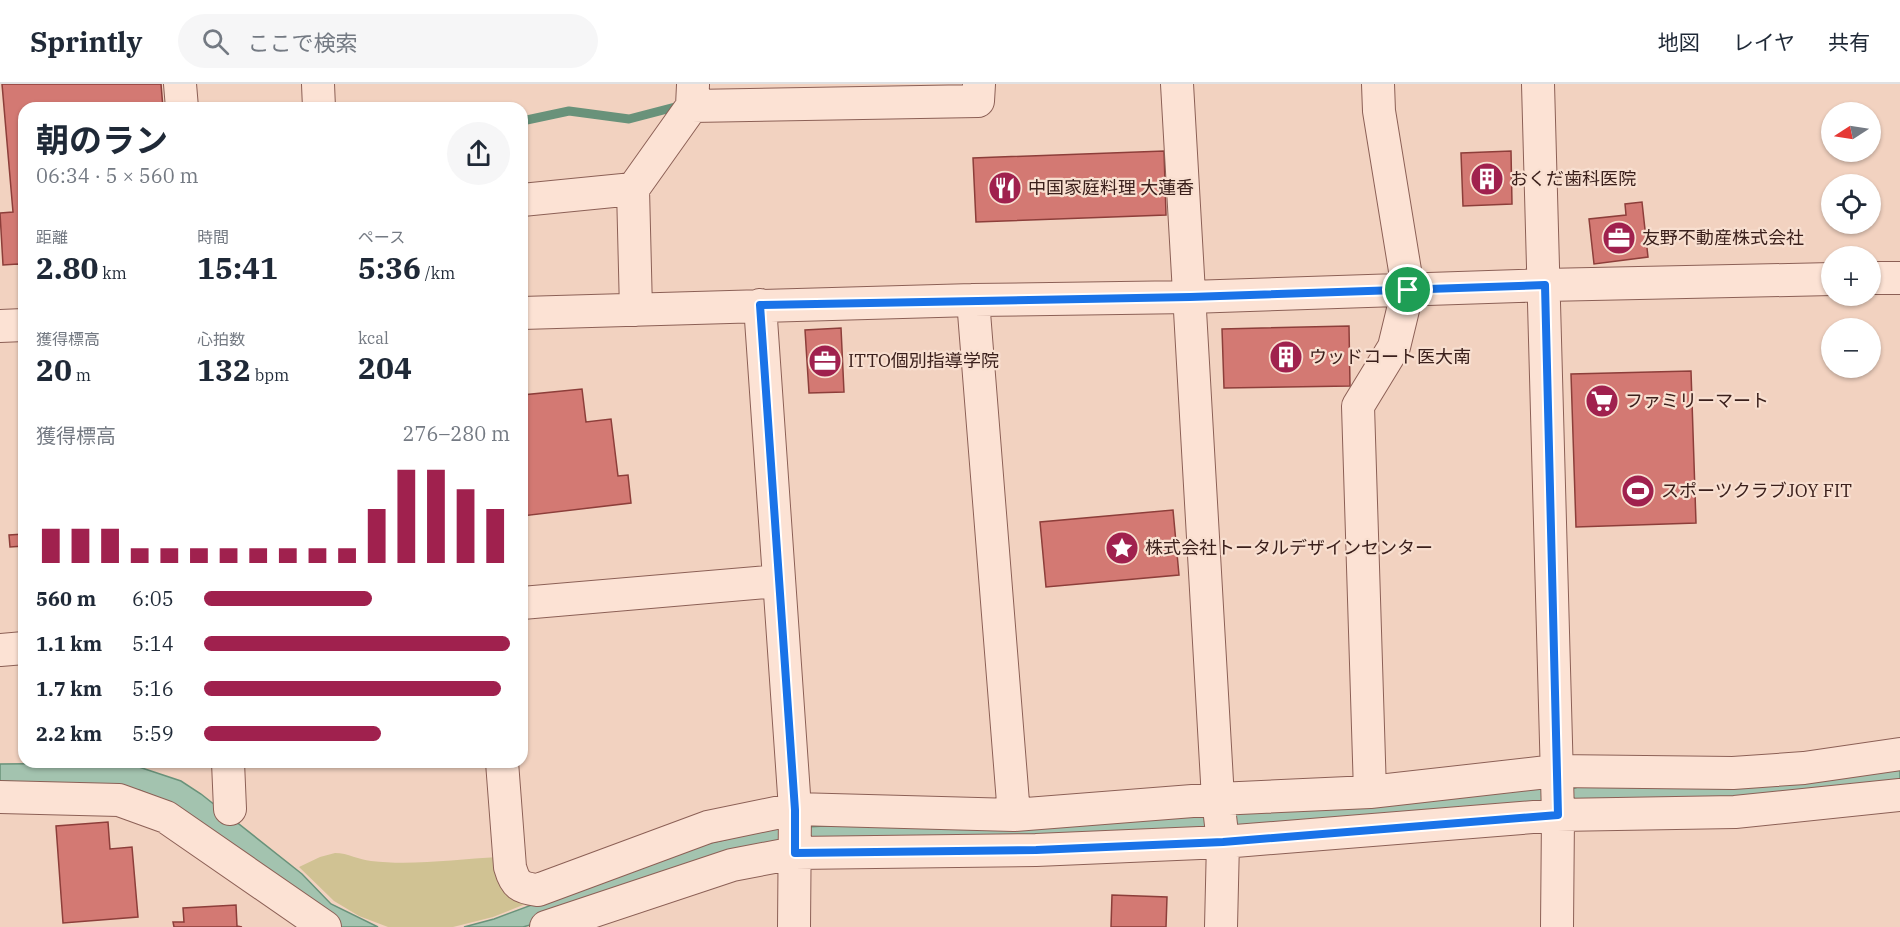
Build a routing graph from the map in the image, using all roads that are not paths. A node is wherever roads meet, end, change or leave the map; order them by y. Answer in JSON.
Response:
{"nodes":[{"id":1,"x":180,"y":84,"type":"edge"},
{"id":2,"x":318,"y":84,"type":"edge"},
{"id":3,"x":979,"y":84,"type":"edge"},
{"id":4,"x":1178,"y":84,"type":"edge"},
{"id":5,"x":1378,"y":84,"type":"edge"},
{"id":6,"x":1538,"y":84,"type":"edge"},
{"id":7,"x":692,"y":95,"type":"edge"},
{"id":8,"x":182,"y":102,"type":"edge"},
{"id":9,"x":319,"y":102,"type":"edge"},
{"id":10,"x":633,"y":189,"type":"junction"},
{"id":11,"x":528,"y":199,"type":"edge"},
{"id":12,"x":1881,"y":278,"type":"edge"},
{"id":13,"x":1900,"y":278,"type":"edge"},
{"id":14,"x":1821,"y":279,"type":"edge"},
{"id":15,"x":1545,"y":285,"type":"junction"},
{"id":16,"x":1408,"y":290,"type":"junction"},
{"id":17,"x":1190,"y":297,"type":"junction"},
{"id":18,"x":973,"y":300,"type":"junction"},
{"id":19,"x":760,"y":305,"type":"junction"},
{"id":20,"x":636,"y":310,"type":"junction"},
{"id":21,"x":528,"y":313,"type":"edge"},
{"id":22,"x":18,"y":325,"type":"edge"},
{"id":23,"x":0,"y":326,"type":"edge"},
{"id":24,"x":779,"y":580,"type":"junction"},
{"id":25,"x":528,"y":602,"type":"edge"},
{"id":26,"x":18,"y":648,"type":"edge"},
{"id":27,"x":0,"y":650,"type":"edge"},
{"id":28,"x":1900,"y":754,"type":"edge"},
{"id":29,"x":228,"y":768,"type":"edge"},
{"id":30,"x":502,"y":768,"type":"edge"},
{"id":31,"x":1556,"y":771,"type":"junction"},
{"id":32,"x":1370,"y":792,"type":"junction"},
{"id":33,"x":1900,"y":795,"type":"edge"},
{"id":34,"x":0,"y":797,"type":"edge"},
{"id":35,"x":1218,"y":799,"type":"junction"},
{"id":36,"x":230,"y":809,"type":"dead end"},
{"id":37,"x":795,"y":810,"type":"junction"},
{"id":38,"x":1014,"y":815,"type":"junction"},
{"id":39,"x":1558,"y":815,"type":"junction"},
{"id":40,"x":1223,"y":842,"type":"junction"},
{"id":41,"x":795,"y":853,"type":"junction"},
{"id":42,"x":284,"y":913,"type":"edge"},
{"id":43,"x":325,"y":927,"type":"edge"},
{"id":44,"x":546,"y":927,"type":"edge"},
{"id":45,"x":794,"y":927,"type":"edge"},
{"id":46,"x":1221,"y":927,"type":"edge"},
{"id":47,"x":1557,"y":927,"type":"edge"}],
"edges":[{"from":1,"to":8,"type":"street"},
{"from":2,"to":9,"type":"street"},
{"from":3,"to":7,"type":"street"},
{"from":4,"to":17,"type":"street"},
{"from":5,"to":16,"type":"street"},
{"from":6,"to":15,"type":"street"},
{"from":7,"to":10,"type":"street"},
{"from":10,"to":11,"type":"street"},
{"from":10,"to":20,"type":"street"},
{"from":12,"to":13,"type":"street"},
{"from":14,"to":15,"type":"street"},
{"from":15,"to":16,"type":"street"},
{"from":15,"to":31,"type":"street"},
{"from":16,"to":17,"type":"street"},
{"from":16,"to":32,"type":"street"},
{"from":17,"to":18,"type":"street"},
{"from":17,"to":35,"type":"street"},
{"from":18,"to":19,"type":"street"},
{"from":18,"to":38,"type":"street"},
{"from":19,"to":20,"type":"street"},
{"from":19,"to":24,"type":"street"},
{"from":20,"to":21,"type":"street"},
{"from":22,"to":23,"type":"street"},
{"from":24,"to":25,"type":"street"},
{"from":24,"to":37,"type":"street"},
{"from":26,"to":27,"type":"street"},
{"from":28,"to":31,"type":"street"},
{"from":29,"to":36,"type":"street"},
{"from":30,"to":37,"type":"street"},
{"from":31,"to":32,"type":"street"},
{"from":31,"to":39,"type":"street"},
{"from":32,"to":35,"type":"street"},
{"from":33,"to":39,"type":"street"},
{"from":34,"to":42,"type":"street"},
{"from":35,"to":38,"type":"street"},
{"from":35,"to":40,"type":"street"},
{"from":37,"to":38,"type":"street"},
{"from":37,"to":41,"type":"street"},
{"from":39,"to":40,"type":"street"},
{"from":39,"to":47,"type":"street"},
{"from":40,"to":41,"type":"street"},
{"from":40,"to":46,"type":"street"},
{"from":41,"to":44,"type":"street"},
{"from":41,"to":45,"type":"street"},
{"from":42,"to":43,"type":"street"}]}
